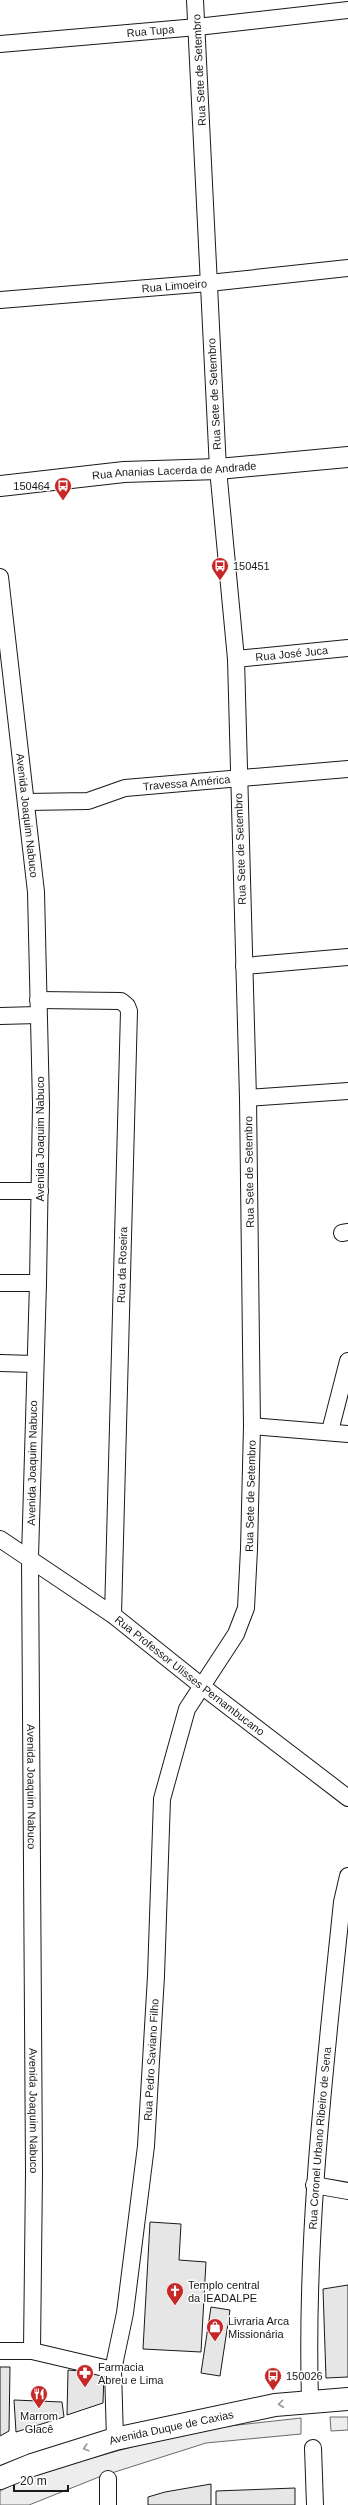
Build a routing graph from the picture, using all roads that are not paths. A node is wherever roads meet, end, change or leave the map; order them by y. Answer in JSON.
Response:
{"nodes":[{"id":1,"x":195,"y":0,"type":"edge"},
{"id":2,"x":348,"y":10,"type":"edge"},
{"id":3,"x":197,"y":27,"type":"junction"},
{"id":4,"x":0,"y":44,"type":"edge"},
{"id":5,"x":348,"y":268,"type":"edge"},
{"id":6,"x":209,"y":283,"type":"junction"},
{"id":7,"x":0,"y":300,"type":"edge"},
{"id":8,"x":348,"y":457,"type":"edge"},
{"id":9,"x":218,"y":469,"type":"junction"},
{"id":10,"x":0,"y":486,"type":"edge"},
{"id":11,"x":0,"y":577,"type":"edge"},
{"id":12,"x":348,"y":648,"type":"edge"},
{"id":13,"x":236,"y":659,"type":"junction"},
{"id":14,"x":348,"y":769,"type":"edge"},
{"id":15,"x":238,"y":780,"type":"junction"},
{"id":16,"x":27,"y":802,"type":"junction"},
{"id":17,"x":348,"y":957,"type":"edge"},
{"id":18,"x":244,"y":966,"type":"junction"},
{"id":19,"x":38,"y":1007,"type":"junction"},
{"id":20,"x":0,"y":1016,"type":"edge"},
{"id":21,"x":348,"y":1091,"type":"edge"},
{"id":22,"x":248,"y":1098,"type":"junction"},
{"id":23,"x":0,"y":1191,"type":"edge"},
{"id":24,"x":40,"y":1191,"type":"junction"},
{"id":25,"x":0,"y":1283,"type":"edge"},
{"id":26,"x":38,"y":1283,"type":"junction"},
{"id":27,"x":348,"y":1361,"type":"edge"},
{"id":28,"x":0,"y":1363,"type":"edge"},
{"id":29,"x":34,"y":1364,"type":"junction"},
{"id":30,"x":252,"y":1426,"type":"junction"},
{"id":31,"x":330,"y":1431,"type":"junction"},
{"id":32,"x":348,"y":1434,"type":"edge"},
{"id":33,"x":0,"y":1539,"type":"edge"},
{"id":34,"x":30,"y":1557,"type":"junction"},
{"id":35,"x":113,"y":1615,"type":"junction"},
{"id":36,"x":203,"y":1687,"type":"junction"},
{"id":37,"x":348,"y":1798,"type":"edge"},
{"id":38,"x":348,"y":1876,"type":"edge"},
{"id":39,"x":314,"y":2185,"type":"junction"},
{"id":40,"x":348,"y":2191,"type":"edge"},
{"id":41,"x":0,"y":2351,"type":"edge"},
{"id":42,"x":32,"y":2351,"type":"junction"},
{"id":43,"x":113,"y":2370,"type":"junction"},
{"id":44,"x":348,"y":2399,"type":"edge"},
{"id":45,"x":310,"y":2401,"type":"junction"},
{"id":46,"x":115,"y":2439,"type":"junction"},
{"id":47,"x":313,"y":2448,"type":"dead end"},
{"id":48,"x":0,"y":2478,"type":"edge"},
{"id":49,"x":108,"y":2479,"type":"dead end"},
{"id":50,"x":108,"y":2505,"type":"edge"},
{"id":51,"x":315,"y":2505,"type":"edge"}],
"edges":[{"from":1,"to":3,"type":"street","name":"Rua Sete de Setembro"},
{"from":2,"to":3,"type":"street","name":"Rua Tupa"},
{"from":3,"to":4,"type":"street","name":"Rua Tupa"},
{"from":3,"to":6,"type":"street","name":"Rua Sete de Setembro"},
{"from":5,"to":6,"type":"street","name":"Rua Limoeiro"},
{"from":6,"to":7,"type":"street","name":"Rua Limoeiro"},
{"from":6,"to":9,"type":"street","name":"Rua Sete de Setembro"},
{"from":8,"to":9,"type":"street","name":"Rua Ananias Lacerda de Andrade"},
{"from":9,"to":10,"type":"street","name":"Rua Ananias Lacerda de Andrade"},
{"from":9,"to":13,"type":"street","name":"Rua Sete de Setembro"},
{"from":11,"to":16,"type":"street","name":"Avenida Joaquim Nabuco"},
{"from":12,"to":13,"type":"street","name":"Rua José Juca"},
{"from":13,"to":15,"type":"street","name":"Rua Sete de Setembro"},
{"from":14,"to":15,"type":"street","name":"Travessa América"},
{"from":15,"to":16,"type":"street","name":"Travessa América"},
{"from":15,"to":18,"type":"street","name":"Rua Sete de Setembro"},
{"from":16,"to":19,"type":"street","name":"Avenida Joaquim Nabuco"},
{"from":17,"to":18,"type":"street"},
{"from":18,"to":22,"type":"street","name":"Rua Sete de Setembro"},
{"from":19,"to":20,"type":"street"},
{"from":19,"to":24,"type":"street","name":"Avenida Joaquim Nabuco"},
{"from":19,"to":35,"type":"street","name":"Rua da Roseira"},
{"from":21,"to":22,"type":"street"},
{"from":22,"to":30,"type":"street","name":"Rua Sete de Setembro"},
{"from":23,"to":24,"type":"street"},
{"from":24,"to":26,"type":"street","name":"Avenida Joaquim Nabuco"},
{"from":25,"to":26,"type":"street"},
{"from":26,"to":29,"type":"street","name":"Avenida Joaquim Nabuco"},
{"from":27,"to":31,"type":"street"},
{"from":28,"to":29,"type":"street"},
{"from":29,"to":34,"type":"street","name":"Avenida Joaquim Nabuco"},
{"from":30,"to":31,"type":"street"},
{"from":30,"to":36,"type":"street","name":"Rua Sete de Setembro"},
{"from":31,"to":32,"type":"street"},
{"from":33,"to":34,"type":"street","name":"Rua Professor Ulisses Pernambucano"},
{"from":34,"to":35,"type":"street","name":"Rua Professor Ulisses Pernambucano"},
{"from":34,"to":42,"type":"street","name":"Avenida Joaquim Nabuco"},
{"from":35,"to":36,"type":"street","name":"Rua Professor Ulisses Pernambucano"},
{"from":36,"to":37,"type":"street","name":"Rua Professor Ulisses Pernambucano"},
{"from":36,"to":43,"type":"street","name":"Rua Pedro Saviano Filho"},
{"from":38,"to":39,"type":"street","name":"Rua Coronel Urbano Ribeiro de Sena"},
{"from":39,"to":40,"type":"street"},
{"from":39,"to":45,"type":"street","name":"Rua Coronel Urbano Ribeiro de Sena"},
{"from":41,"to":42,"type":"street"},
{"from":42,"to":43,"type":"street"},
{"from":43,"to":46,"type":"street","name":"Rua Pedro Saviano Filho"},
{"from":44,"to":45,"type":"highway","name":"Avenida Duque de Caxias"},
{"from":45,"to":46,"type":"highway","name":"Avenida Duque de Caxias","one_way":true},
{"from":46,"to":48,"type":"highway","name":"Avenida Duque de Caxias","one_way":true},
{"from":47,"to":51,"type":"street"},
{"from":49,"to":50,"type":"street"}]}
